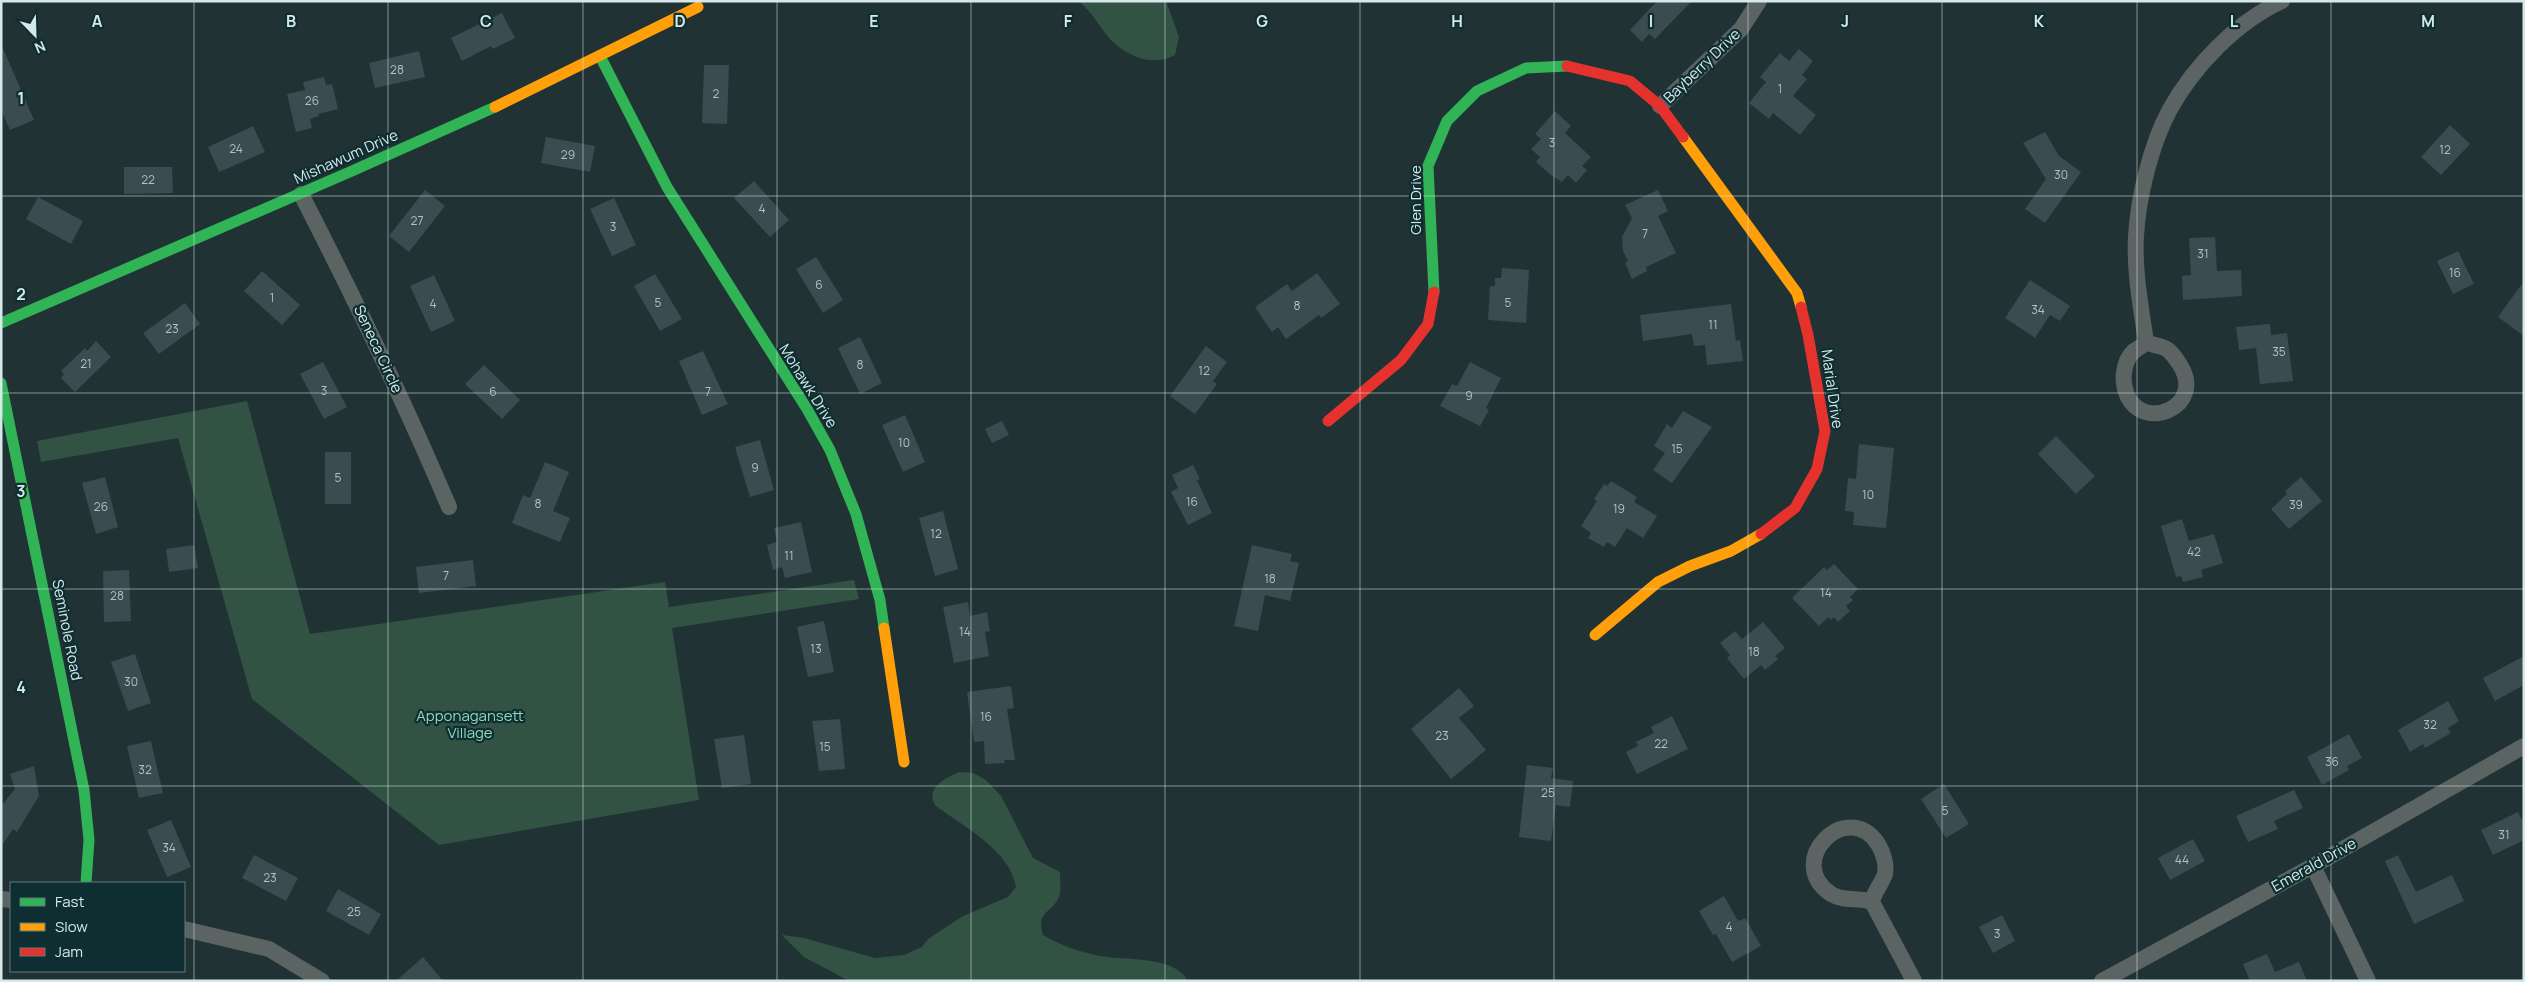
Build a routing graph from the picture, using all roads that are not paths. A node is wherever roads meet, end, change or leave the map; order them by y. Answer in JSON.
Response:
{"nodes":[{"id":1,"x":1759,"y":1,"type":"edge"},
{"id":2,"x":2282,"y":1,"type":"edge"},
{"id":3,"x":698,"y":7,"type":"dead end"},
{"id":4,"x":600,"y":58,"type":"junction"},
{"id":5,"x":1660,"y":106,"type":"junction"},
{"id":6,"x":301,"y":194,"type":"junction"},
{"id":7,"x":1,"y":323,"type":"edge"},
{"id":8,"x":2146,"y":342,"type":"junction"},
{"id":9,"x":1,"y":383,"type":"edge"},
{"id":10,"x":1328,"y":421,"type":"dead end"},
{"id":11,"x":450,"y":507,"type":"dead end"},
{"id":12,"x":1595,"y":635,"type":"dead end"},
{"id":13,"x":2524,"y":746,"type":"edge"},
{"id":14,"x":904,"y":762,"type":"dead end"},
{"id":15,"x":2313,"y":866,"type":"junction"},
{"id":16,"x":86,"y":882,"type":"edge"},
{"id":17,"x":1872,"y":902,"type":"junction"},
{"id":18,"x":185,"y":929,"type":"edge"},
{"id":19,"x":322,"y":981,"type":"edge"},
{"id":20,"x":1914,"y":981,"type":"edge"},
{"id":21,"x":2102,"y":981,"type":"edge"},
{"id":22,"x":2368,"y":981,"type":"edge"}],
"edges":[{"from":1,"to":5,"type":"street","name":"Bayberry Drive"},
{"from":2,"to":8,"type":"street"},
{"from":3,"to":4,"type":"street","name":"Mishawum Drive"},
{"from":4,"to":6,"type":"street","name":"Mishawum Drive"},
{"from":4,"to":14,"type":"street","name":"Mohawk Drive"},
{"from":5,"to":10,"type":"street","name":"Glen Drive"},
{"from":5,"to":12,"type":"street","name":"Marial Drive"},
{"from":6,"to":7,"type":"street","name":"Mishawum Drive"},
{"from":6,"to":11,"type":"street","name":"Seneca Circle"},
{"from":8,"to":8,"type":"street"},
{"from":9,"to":16,"type":"street","name":"Seminole Road"},
{"from":13,"to":15,"type":"street","name":"Emerald Drive"},
{"from":15,"to":21,"type":"street","name":"Emerald Drive"},
{"from":15,"to":22,"type":"street"},
{"from":17,"to":17,"type":"street"},
{"from":17,"to":20,"type":"street"},
{"from":18,"to":19,"type":"street"}]}
